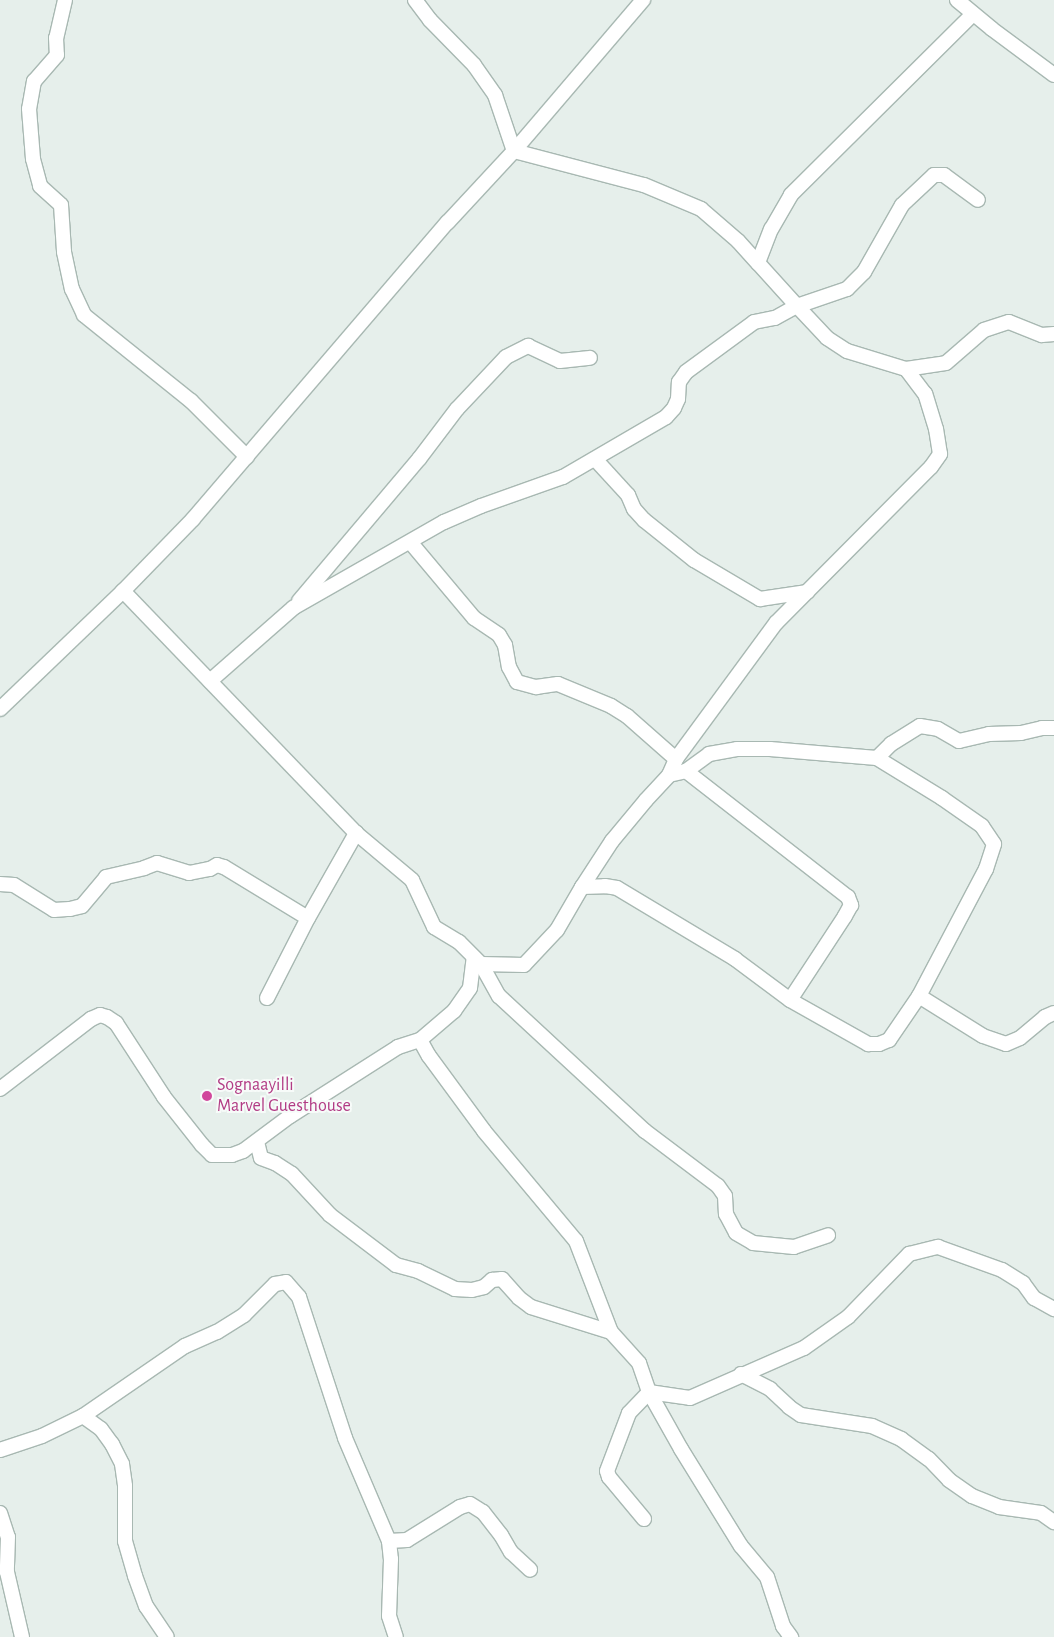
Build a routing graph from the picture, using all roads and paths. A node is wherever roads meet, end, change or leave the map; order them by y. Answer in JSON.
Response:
{"nodes":[{"id":1,"x":65,"y":0,"type":"edge"},
{"id":2,"x":415,"y":0,"type":"edge"},
{"id":3,"x":643,"y":0,"type":"edge"},
{"id":4,"x":957,"y":0,"type":"edge"},
{"id":5,"x":973,"y":14,"type":"junction"},
{"id":6,"x":1054,"y":75,"type":"edge"},
{"id":7,"x":514,"y":150,"type":"junction"},
{"id":8,"x":978,"y":200,"type":"dead end"},
{"id":9,"x":758,"y":263,"type":"junction"},
{"id":10,"x":797,"y":306,"type":"junction"},
{"id":11,"x":1054,"y":334,"type":"edge"},
{"id":12,"x":590,"y":358,"type":"dead end"},
{"id":13,"x":906,"y":369,"type":"junction"},
{"id":14,"x":248,"y":457,"type":"junction"},
{"id":15,"x":595,"y":459,"type":"junction"},
{"id":16,"x":411,"y":543,"type":"junction"},
{"id":17,"x":123,"y":591,"type":"junction"},
{"id":18,"x":807,"y":592,"type":"junction"},
{"id":19,"x":294,"y":608,"type":"junction"},
{"id":20,"x":210,"y":681,"type":"junction"},
{"id":21,"x":0,"y":709,"type":"edge"},
{"id":22,"x":1054,"y":728,"type":"edge"},
{"id":23,"x":877,"y":758,"type":"junction"},
{"id":24,"x":676,"y":759,"type":"junction"},
{"id":25,"x":686,"y":771,"type":"junction"},
{"id":26,"x":669,"y":775,"type":"junction"},
{"id":27,"x":356,"y":833,"type":"junction"},
{"id":28,"x":0,"y":884,"type":"edge"},
{"id":29,"x":582,"y":887,"type":"junction"},
{"id":30,"x":308,"y":918,"type":"junction"},
{"id":31,"x":478,"y":960,"type":"junction"},
{"id":32,"x":919,"y":996,"type":"junction"},
{"id":33,"x":267,"y":998,"type":"dead end"},
{"id":34,"x":790,"y":1000,"type":"junction"},
{"id":35,"x":1054,"y":1013,"type":"edge"},
{"id":36,"x":420,"y":1040,"type":"junction"},
{"id":37,"x":0,"y":1089,"type":"edge"},
{"id":38,"x":257,"y":1142,"type":"junction"},
{"id":39,"x":828,"y":1235,"type":"dead end"},
{"id":40,"x":1054,"y":1310,"type":"edge"},
{"id":41,"x":611,"y":1332,"type":"junction"},
{"id":42,"x":741,"y":1374,"type":"junction"},
{"id":43,"x":649,"y":1392,"type":"junction"},
{"id":44,"x":83,"y":1416,"type":"junction"},
{"id":45,"x":0,"y":1450,"type":"edge"},
{"id":46,"x":0,"y":1513,"type":"edge"},
{"id":47,"x":644,"y":1519,"type":"dead end"},
{"id":48,"x":1054,"y":1522,"type":"edge"},
{"id":49,"x":390,"y":1541,"type":"junction"},
{"id":50,"x":530,"y":1570,"type":"dead end"},
{"id":51,"x":22,"y":1637,"type":"edge"},
{"id":52,"x":167,"y":1637,"type":"edge"},
{"id":53,"x":396,"y":1637,"type":"edge"},
{"id":54,"x":791,"y":1637,"type":"edge"}],
"edges":[{"from":1,"to":14,"type":"street"},
{"from":2,"to":7,"type":"street"},
{"from":3,"to":7,"type":"street"},
{"from":4,"to":5,"type":"street"},
{"from":5,"to":6,"type":"street"},
{"from":5,"to":9,"type":"street"},
{"from":7,"to":9,"type":"street"},
{"from":7,"to":14,"type":"street"},
{"from":8,"to":10,"type":"street"},
{"from":9,"to":10,"type":"street"},
{"from":10,"to":13,"type":"street"},
{"from":10,"to":15,"type":"street"},
{"from":11,"to":13,"type":"street"},
{"from":12,"to":19,"type":"street"},
{"from":13,"to":18,"type":"street"},
{"from":14,"to":17,"type":"street"},
{"from":15,"to":16,"type":"street"},
{"from":15,"to":18,"type":"street"},
{"from":16,"to":19,"type":"street"},
{"from":16,"to":24,"type":"street"},
{"from":17,"to":20,"type":"street"},
{"from":17,"to":21,"type":"street"},
{"from":18,"to":24,"type":"street"},
{"from":19,"to":20,"type":"street"},
{"from":20,"to":27,"type":"street"},
{"from":22,"to":23,"type":"street"},
{"from":23,"to":25,"type":"street"},
{"from":23,"to":32,"type":"street"},
{"from":24,"to":26,"type":"street"},
{"from":25,"to":26,"type":"street"},
{"from":25,"to":34,"type":"street"},
{"from":26,"to":29,"type":"street"},
{"from":27,"to":30,"type":"street"},
{"from":27,"to":31,"type":"street"},
{"from":28,"to":30,"type":"street"},
{"from":29,"to":31,"type":"street"},
{"from":29,"to":34,"type":"street"},
{"from":30,"to":33,"type":"street"},
{"from":31,"to":36,"type":"street"},
{"from":31,"to":39,"type":"street"},
{"from":32,"to":34,"type":"street"},
{"from":32,"to":35,"type":"street"},
{"from":36,"to":38,"type":"street"},
{"from":36,"to":41,"type":"street"},
{"from":37,"to":38,"type":"street"},
{"from":38,"to":41,"type":"street"},
{"from":40,"to":42,"type":"street"},
{"from":41,"to":43,"type":"street"},
{"from":42,"to":43,"type":"street"},
{"from":42,"to":48,"type":"street"},
{"from":43,"to":47,"type":"street"},
{"from":43,"to":54,"type":"street"},
{"from":44,"to":45,"type":"street"},
{"from":44,"to":49,"type":"street"},
{"from":44,"to":52,"type":"street"},
{"from":46,"to":51,"type":"street"},
{"from":49,"to":50,"type":"street"},
{"from":49,"to":53,"type":"street"}]}
